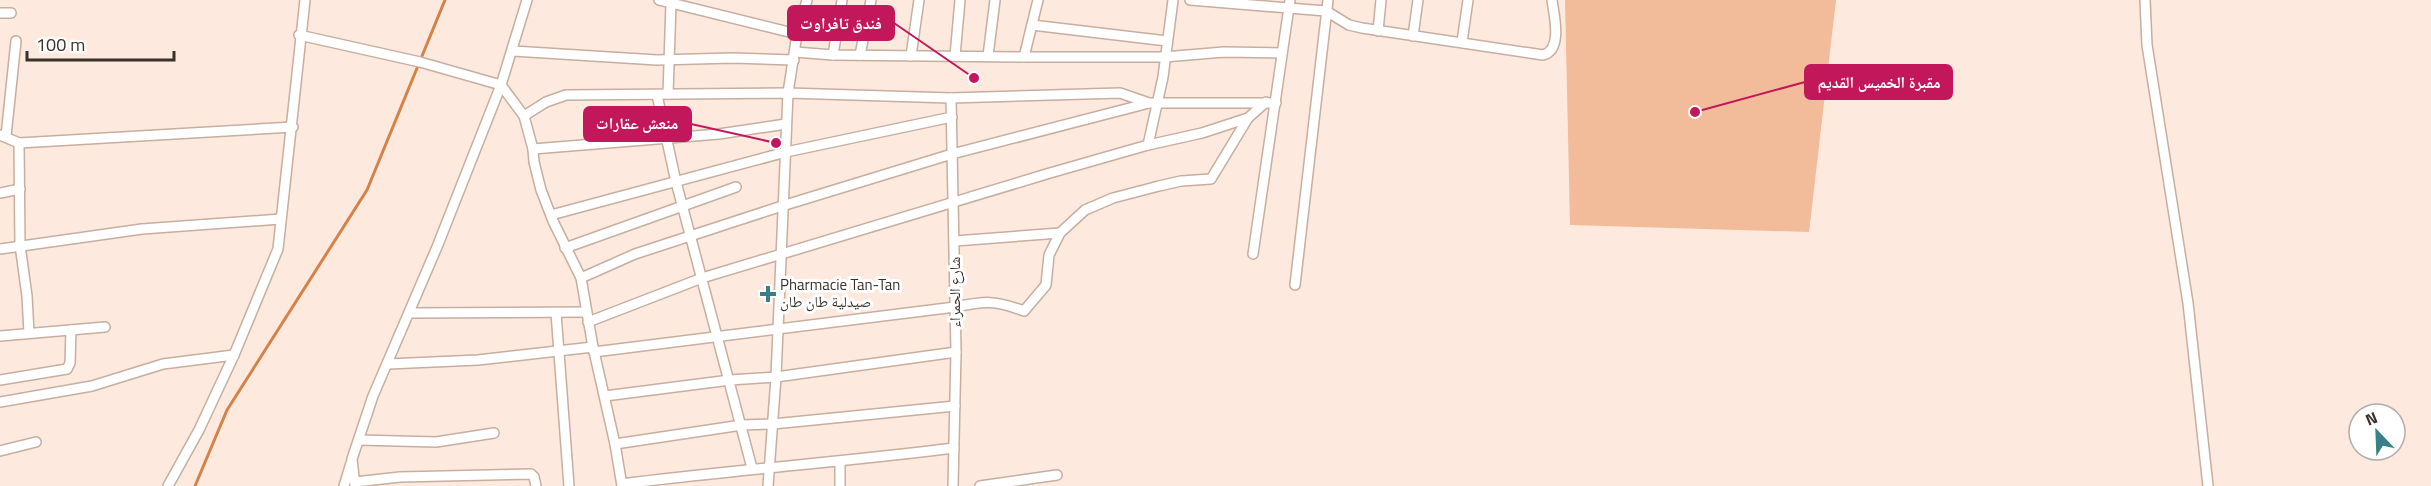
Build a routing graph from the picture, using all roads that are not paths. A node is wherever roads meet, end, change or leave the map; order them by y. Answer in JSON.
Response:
{"nodes":[{"id":1,"x":304,"y":0,"type":"edge"},
{"id":2,"x":527,"y":0,"type":"edge"},
{"id":3,"x":659,"y":0,"type":"edge"},
{"id":4,"x":842,"y":0,"type":"edge"},
{"id":5,"x":871,"y":0,"type":"edge"},
{"id":6,"x":919,"y":0,"type":"edge"},
{"id":7,"x":960,"y":0,"type":"edge"},
{"id":8,"x":995,"y":0,"type":"edge"},
{"id":9,"x":1038,"y":0,"type":"edge"},
{"id":10,"x":1173,"y":0,"type":"edge"},
{"id":11,"x":1190,"y":0,"type":"edge"},
{"id":12,"x":1328,"y":0,"type":"edge"},
{"id":13,"x":1381,"y":0,"type":"edge"},
{"id":14,"x":1418,"y":0,"type":"edge"},
{"id":15,"x":1468,"y":0,"type":"edge"},
{"id":16,"x":1552,"y":0,"type":"edge"},
{"id":17,"x":2145,"y":0,"type":"edge"},
{"id":18,"x":804,"y":1,"type":"edge"},
{"id":19,"x":671,"y":3,"type":"junction"},
{"id":20,"x":1290,"y":4,"type":"edge"},
{"id":21,"x":1326,"y":11,"type":"junction"},
{"id":22,"x":11,"y":13,"type":"dead end"},
{"id":23,"x":0,"y":14,"type":"edge"},
{"id":24,"x":1032,"y":26,"type":"junction"},
{"id":25,"x":1378,"y":31,"type":"junction"},
{"id":26,"x":797,"y":34,"type":"junction"},
{"id":27,"x":299,"y":35,"type":"junction"},
{"id":28,"x":1413,"y":36,"type":"junction"},
{"id":29,"x":16,"y":41,"type":"dead end"},
{"id":30,"x":1167,"y":41,"type":"junction"},
{"id":31,"x":1462,"y":42,"type":"junction"},
{"id":32,"x":513,"y":51,"type":"junction"},
{"id":33,"x":1281,"y":53,"type":"junction"},
{"id":34,"x":832,"y":55,"type":"junction"},
{"id":35,"x":860,"y":55,"type":"junction"},
{"id":36,"x":794,"y":56,"type":"junction"},
{"id":37,"x":911,"y":56,"type":"junction"},
{"id":38,"x":955,"y":56,"type":"junction"},
{"id":39,"x":988,"y":56,"type":"junction"},
{"id":40,"x":1024,"y":57,"type":"junction"},
{"id":41,"x":1164,"y":57,"type":"junction"},
{"id":42,"x":669,"y":60,"type":"junction"},
{"id":43,"x":501,"y":85,"type":"junction"},
{"id":44,"x":788,"y":93,"type":"junction"},
{"id":45,"x":668,"y":94,"type":"junction"},
{"id":46,"x":657,"y":95,"type":"junction"},
{"id":47,"x":951,"y":98,"type":"junction"},
{"id":48,"x":1266,"y":102,"type":"junction"},
{"id":49,"x":1153,"y":103,"type":"junction"},
{"id":50,"x":1276,"y":103,"type":"junction"},
{"id":51,"x":524,"y":116,"type":"junction"},
{"id":52,"x":952,"y":117,"type":"junction"},
{"id":53,"x":1248,"y":118,"type":"junction"},
{"id":54,"x":786,"y":124,"type":"junction"},
{"id":55,"x":292,"y":128,"type":"junction"},
{"id":56,"x":3,"y":136,"type":"edge"},
{"id":57,"x":666,"y":137,"type":"junction"},
{"id":58,"x":19,"y":143,"type":"junction"},
{"id":59,"x":1148,"y":145,"type":"junction"},
{"id":60,"x":533,"y":149,"type":"junction"},
{"id":61,"x":786,"y":152,"type":"junction"},
{"id":62,"x":952,"y":154,"type":"junction"},
{"id":63,"x":676,"y":182,"type":"junction"},
{"id":64,"x":736,"y":187,"type":"dead end"},
{"id":65,"x":20,"y":189,"type":"junction"},
{"id":66,"x":0,"y":193,"type":"edge"},
{"id":67,"x":953,"y":202,"type":"junction"},
{"id":68,"x":782,"y":206,"type":"junction"},
{"id":69,"x":682,"y":207,"type":"junction"},
{"id":70,"x":550,"y":215,"type":"junction"},
{"id":71,"x":281,"y":219,"type":"junction"},
{"id":72,"x":1060,"y":233,"type":"junction"},
{"id":73,"x":690,"y":236,"type":"junction"},
{"id":74,"x":955,"y":241,"type":"junction"},
{"id":75,"x":20,"y":245,"type":"junction"},
{"id":76,"x":565,"y":248,"type":"junction"},
{"id":77,"x":0,"y":249,"type":"edge"},
{"id":78,"x":782,"y":254,"type":"junction"},
{"id":79,"x":1253,"y":254,"type":"dead end"},
{"id":80,"x":581,"y":278,"type":"junction"},
{"id":81,"x":702,"y":278,"type":"junction"},
{"id":82,"x":1295,"y":285,"type":"dead end"},
{"id":83,"x":955,"y":307,"type":"junction"},
{"id":84,"x":409,"y":313,"type":"junction"},
{"id":85,"x":556,"y":313,"type":"junction"},
{"id":86,"x":587,"y":317,"type":"junction"},
{"id":87,"x":105,"y":327,"type":"dead end"},
{"id":88,"x":777,"y":329,"type":"junction"},
{"id":89,"x":71,"y":330,"type":"junction"},
{"id":90,"x":29,"y":333,"type":"junction"},
{"id":91,"x":0,"y":336,"type":"edge"},
{"id":92,"x":717,"y":337,"type":"junction"},
{"id":93,"x":593,"y":349,"type":"junction"},
{"id":94,"x":559,"y":352,"type":"junction"},
{"id":95,"x":956,"y":352,"type":"junction"},
{"id":96,"x":234,"y":355,"type":"junction"},
{"id":97,"x":388,"y":364,"type":"junction"},
{"id":98,"x":776,"y":377,"type":"junction"},
{"id":99,"x":0,"y":380,"type":"edge"},
{"id":100,"x":730,"y":380,"type":"junction"},
{"id":101,"x":605,"y":396,"type":"junction"},
{"id":102,"x":0,"y":402,"type":"edge"},
{"id":103,"x":955,"y":406,"type":"junction"},
{"id":104,"x":773,"y":424,"type":"junction"},
{"id":105,"x":742,"y":425,"type":"junction"},
{"id":106,"x":494,"y":433,"type":"dead end"},
{"id":107,"x":359,"y":440,"type":"junction"},
{"id":108,"x":36,"y":442,"type":"dead end"},
{"id":109,"x":615,"y":444,"type":"junction"},
{"id":110,"x":954,"y":448,"type":"junction"},
{"id":111,"x":0,"y":450,"type":"edge"},
{"id":112,"x":352,"y":459,"type":"junction"},
{"id":113,"x":840,"y":462,"type":"junction"},
{"id":114,"x":752,"y":468,"type":"junction"},
{"id":115,"x":769,"y":468,"type":"junction"},
{"id":116,"x":1057,"y":475,"type":"dead end"},
{"id":117,"x":355,"y":484,"type":"edge"},
{"id":118,"x":622,"y":485,"type":"edge"},
{"id":119,"x":168,"y":486,"type":"edge"},
{"id":120,"x":344,"y":486,"type":"edge"},
{"id":121,"x":536,"y":486,"type":"edge"},
{"id":122,"x":569,"y":486,"type":"edge"},
{"id":123,"x":768,"y":486,"type":"edge"},
{"id":124,"x":840,"y":486,"type":"edge"},
{"id":125,"x":953,"y":486,"type":"edge"},
{"id":126,"x":980,"y":486,"type":"edge"},
{"id":127,"x":2208,"y":486,"type":"edge"}],
"edges":[{"from":1,"to":27,"type":"street"},
{"from":2,"to":32,"type":"street"},
{"from":3,"to":19,"type":"street"},
{"from":4,"to":34,"type":"street"},
{"from":5,"to":35,"type":"street"},
{"from":6,"to":37,"type":"street"},
{"from":7,"to":38,"type":"street"},
{"from":8,"to":39,"type":"street"},
{"from":9,"to":24,"type":"street"},
{"from":10,"to":30,"type":"street"},
{"from":11,"to":20,"type":"street"},
{"from":12,"to":21,"type":"street"},
{"from":13,"to":25,"type":"street"},
{"from":14,"to":28,"type":"street"},
{"from":15,"to":31,"type":"street"},
{"from":16,"to":31,"type":"street"},
{"from":17,"to":127,"type":"street"},
{"from":18,"to":26,"type":"street"},
{"from":19,"to":26,"type":"street"},
{"from":19,"to":42,"type":"street"},
{"from":20,"to":21,"type":"street"},
{"from":20,"to":33,"type":"street"},
{"from":21,"to":25,"type":"street"},
{"from":21,"to":82,"type":"street"},
{"from":22,"to":23,"type":"street"},
{"from":24,"to":30,"type":"street"},
{"from":24,"to":40,"type":"street"},
{"from":25,"to":28,"type":"street"},
{"from":26,"to":36,"type":"street"},
{"from":27,"to":43,"type":"street"},
{"from":27,"to":55,"type":"street"},
{"from":28,"to":31,"type":"street"},
{"from":29,"to":56,"type":"street"},
{"from":30,"to":41,"type":"street"},
{"from":32,"to":42,"type":"street"},
{"from":32,"to":43,"type":"street"},
{"from":33,"to":41,"type":"street"},
{"from":33,"to":50,"type":"street"},
{"from":34,"to":35,"type":"street"},
{"from":34,"to":36,"type":"street"},
{"from":35,"to":37,"type":"street"},
{"from":36,"to":42,"type":"street"},
{"from":36,"to":44,"type":"street"},
{"from":37,"to":38,"type":"street"},
{"from":38,"to":39,"type":"street"},
{"from":39,"to":40,"type":"street"},
{"from":40,"to":41,"type":"street"},
{"from":41,"to":49,"type":"street"},
{"from":42,"to":45,"type":"street"},
{"from":43,"to":51,"type":"street"},
{"from":43,"to":84,"type":"street"},
{"from":44,"to":45,"type":"street"},
{"from":44,"to":47,"type":"street"},
{"from":44,"to":54,"type":"street"},
{"from":45,"to":46,"type":"street"},
{"from":46,"to":51,"type":"street"},
{"from":46,"to":57,"type":"street"},
{"from":47,"to":49,"type":"street"},
{"from":47,"to":52,"type":"street","name":"شارع الحمراء"},
{"from":48,"to":49,"type":"street"},
{"from":48,"to":50,"type":"street"},
{"from":48,"to":53,"type":"street"},
{"from":49,"to":59,"type":"street"},
{"from":49,"to":62,"type":"street"},
{"from":50,"to":79,"type":"street"},
{"from":51,"to":60,"type":"street"},
{"from":52,"to":61,"type":"street"},
{"from":52,"to":62,"type":"street","name":"شارع الحمراء"},
{"from":53,"to":59,"type":"street"},
{"from":53,"to":72,"type":"street"},
{"from":54,"to":57,"type":"street"},
{"from":54,"to":61,"type":"street"},
{"from":55,"to":58,"type":"street"},
{"from":55,"to":71,"type":"street"},
{"from":56,"to":58,"type":"street"},
{"from":57,"to":60,"type":"street"},
{"from":57,"to":63,"type":"street"},
{"from":58,"to":65,"type":"street"},
{"from":59,"to":67,"type":"street"},
{"from":60,"to":70,"type":"street"},
{"from":61,"to":63,"type":"street"},
{"from":61,"to":68,"type":"street"},
{"from":62,"to":67,"type":"street","name":"شارع الحمراء"},
{"from":62,"to":68,"type":"street"},
{"from":63,"to":69,"type":"street"},
{"from":63,"to":70,"type":"street"},
{"from":64,"to":69,"type":"street"},
{"from":65,"to":66,"type":"street"},
{"from":65,"to":75,"type":"street"},
{"from":67,"to":74,"type":"street","name":"شارع الحمراء"},
{"from":67,"to":78,"type":"street"},
{"from":68,"to":73,"type":"street"},
{"from":68,"to":78,"type":"street"},
{"from":69,"to":73,"type":"street"},
{"from":69,"to":76,"type":"street"},
{"from":70,"to":76,"type":"street"},
{"from":71,"to":75,"type":"street"},
{"from":71,"to":96,"type":"street"},
{"from":72,"to":74,"type":"street"},
{"from":72,"to":83,"type":"street"},
{"from":73,"to":80,"type":"street"},
{"from":73,"to":81,"type":"street"},
{"from":74,"to":83,"type":"street","name":"شارع الحمراء"},
{"from":75,"to":77,"type":"street"},
{"from":75,"to":90,"type":"street"},
{"from":76,"to":80,"type":"street"},
{"from":78,"to":81,"type":"street"},
{"from":78,"to":88,"type":"street"},
{"from":80,"to":86,"type":"street"},
{"from":81,"to":86,"type":"street"},
{"from":81,"to":92,"type":"street"},
{"from":83,"to":88,"type":"street"},
{"from":83,"to":95,"type":"street","name":"شارع الحمراء"},
{"from":84,"to":85,"type":"street"},
{"from":84,"to":97,"type":"street"},
{"from":85,"to":86,"type":"street"},
{"from":85,"to":94,"type":"street"},
{"from":86,"to":93,"type":"street"},
{"from":87,"to":89,"type":"street"},
{"from":88,"to":92,"type":"street"},
{"from":88,"to":98,"type":"street"},
{"from":89,"to":90,"type":"street"},
{"from":89,"to":99,"type":"street"},
{"from":90,"to":91,"type":"street"},
{"from":92,"to":93,"type":"street"},
{"from":92,"to":100,"type":"street"},
{"from":93,"to":94,"type":"street"},
{"from":93,"to":101,"type":"street"},
{"from":94,"to":97,"type":"street"},
{"from":94,"to":122,"type":"street"},
{"from":95,"to":98,"type":"street"},
{"from":95,"to":103,"type":"street","name":"شارع الحمراء"},
{"from":96,"to":102,"type":"street"},
{"from":96,"to":119,"type":"street"},
{"from":97,"to":107,"type":"street"},
{"from":98,"to":100,"type":"street"},
{"from":98,"to":104,"type":"street"},
{"from":100,"to":101,"type":"street"},
{"from":100,"to":105,"type":"street"},
{"from":101,"to":109,"type":"street"},
{"from":103,"to":104,"type":"street"},
{"from":103,"to":110,"type":"street","name":"شارع الحمراء"},
{"from":104,"to":105,"type":"street"},
{"from":104,"to":115,"type":"street"},
{"from":105,"to":109,"type":"street"},
{"from":105,"to":114,"type":"street"},
{"from":106,"to":107,"type":"street"},
{"from":107,"to":112,"type":"street"},
{"from":108,"to":111,"type":"street"},
{"from":109,"to":118,"type":"street"},
{"from":110,"to":113,"type":"street"},
{"from":110,"to":125,"type":"street","name":"شارع الحمراء"},
{"from":112,"to":117,"type":"street"},
{"from":112,"to":120,"type":"street"},
{"from":113,"to":115,"type":"street"},
{"from":113,"to":124,"type":"street"},
{"from":114,"to":115,"type":"street"},
{"from":114,"to":118,"type":"street"},
{"from":115,"to":123,"type":"street"},
{"from":116,"to":126,"type":"street"},
{"from":117,"to":121,"type":"street"}]}
